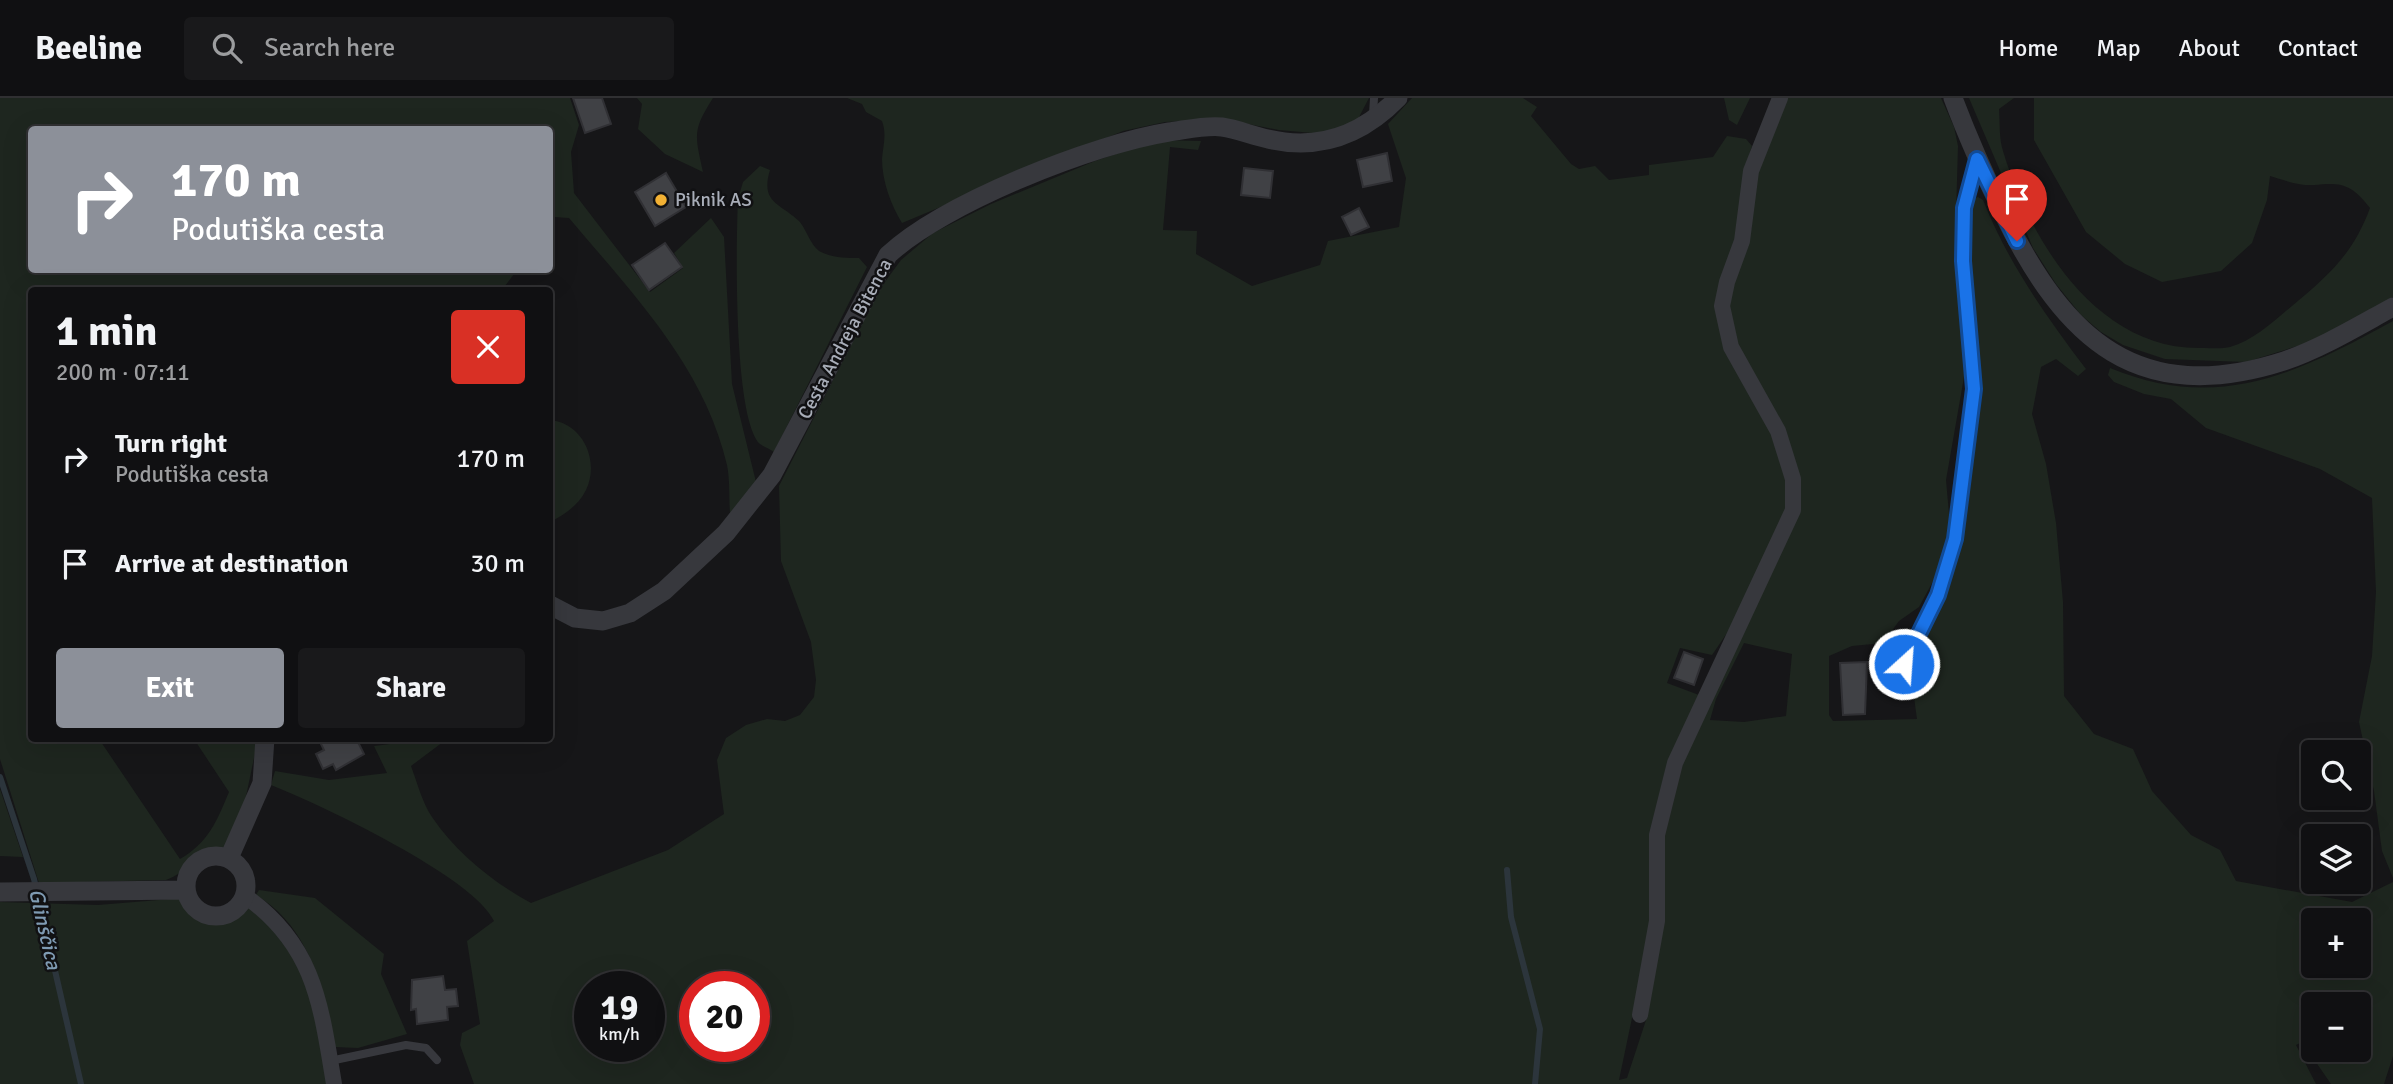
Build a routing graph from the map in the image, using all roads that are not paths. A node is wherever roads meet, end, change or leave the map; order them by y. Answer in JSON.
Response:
{"nodes":[{"id":1,"x":1374,"y":98,"type":"edge"},
{"id":2,"x":1398,"y":98,"type":"edge"},
{"id":3,"x":1780,"y":98,"type":"edge"},
{"id":4,"x":1953,"y":98,"type":"edge"},
{"id":5,"x":1373,"y":122,"type":"junction"},
{"id":6,"x":1977,"y":159,"type":"junction"},
{"id":7,"x":2393,"y":307,"type":"edge"},
{"id":8,"x":553,"y":607,"type":"edge"},
{"id":9,"x":1904,"y":664,"type":"dead end"},
{"id":10,"x":265,"y":742,"type":"edge"},
{"id":11,"x":229,"y":858,"type":"junction"},
{"id":12,"x":186,"y":890,"type":"junction"},
{"id":13,"x":5,"y":892,"type":"edge"},
{"id":14,"x":245,"y":896,"type":"junction"},
{"id":15,"x":1640,"y":1015,"type":"dead end"},
{"id":16,"x":437,"y":1060,"type":"dead end"},
{"id":17,"x":330,"y":1061,"type":"junction"},
{"id":18,"x":334,"y":1084,"type":"edge"}],
"edges":[{"from":1,"to":5,"type":"lane"},
{"from":2,"to":5,"type":"street","name":"Cesta Andreja Bitenca"},
{"from":3,"to":15,"type":"street"},
{"from":4,"to":6,"type":"street"},
{"from":5,"to":8,"type":"street","name":"Cesta Andreja Bitenca"},
{"from":6,"to":7,"type":"street"},
{"from":6,"to":9,"type":"lane"},
{"from":10,"to":11,"type":"street"},
{"from":11,"to":12,"type":"street"},
{"from":11,"to":14,"type":"street"},
{"from":12,"to":13,"type":"street"},
{"from":12,"to":14,"type":"street"},
{"from":14,"to":17,"type":"street"},
{"from":16,"to":17,"type":"lane"},
{"from":17,"to":18,"type":"street"}]}
